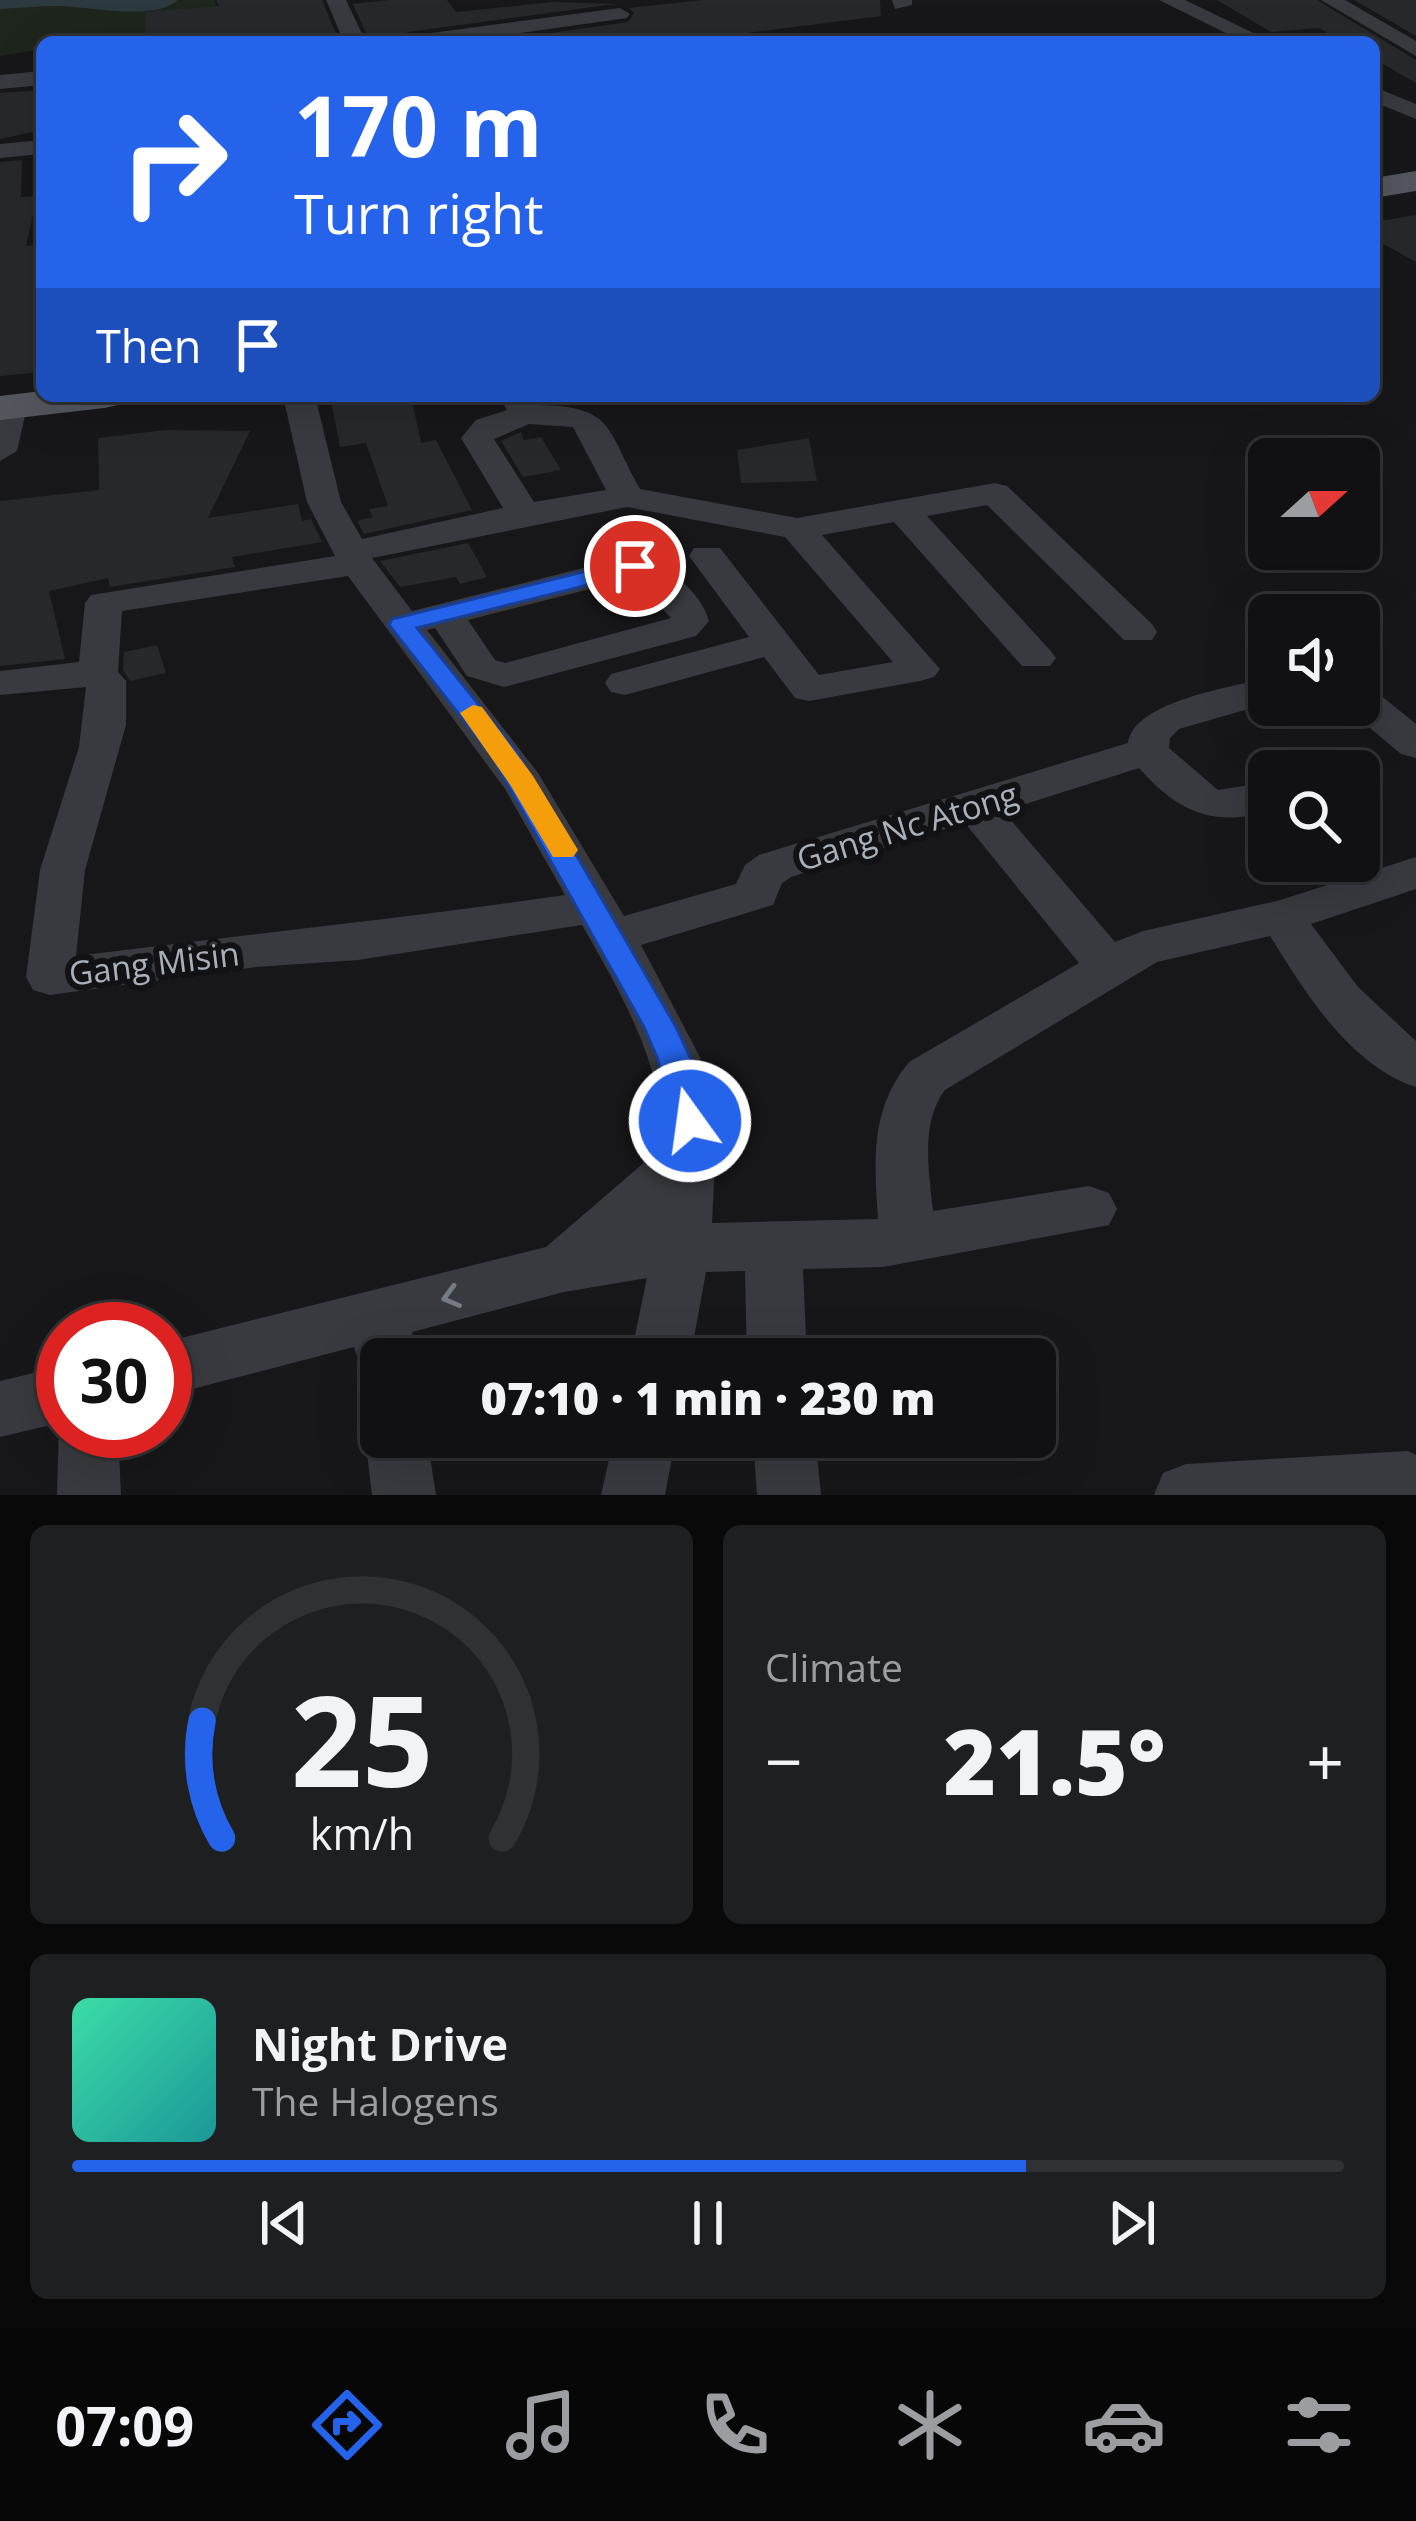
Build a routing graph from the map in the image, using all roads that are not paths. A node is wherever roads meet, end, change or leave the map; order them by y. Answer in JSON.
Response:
{"nodes":[{"id":1,"x":336,"y":0,"type":"edge"},
{"id":2,"x":1169,"y":0,"type":"edge"},
{"id":3,"x":1331,"y":0,"type":"edge"},
{"id":4,"x":620,"y":7,"type":"edge"},
{"id":5,"x":412,"y":18,"type":"dead end"},
{"id":6,"x":639,"y":32,"type":"dead end"},
{"id":7,"x":506,"y":35,"type":"edge"},
{"id":8,"x":352,"y":36,"type":"edge"},
{"id":9,"x":416,"y":36,"type":"edge"},
{"id":10,"x":1248,"y":36,"type":"edge"},
{"id":11,"x":1416,"y":51,"type":"edge"},
{"id":12,"x":1380,"y":58,"type":"edge"},
{"id":13,"x":36,"y":79,"type":"edge"},
{"id":14,"x":0,"y":82,"type":"edge"},
{"id":15,"x":1380,"y":97,"type":"edge"},
{"id":16,"x":1416,"y":112,"type":"edge"},
{"id":17,"x":36,"y":148,"type":"edge"},
{"id":18,"x":0,"y":151,"type":"edge"},
{"id":19,"x":36,"y":174,"type":"edge"},
{"id":20,"x":0,"y":176,"type":"edge"},
{"id":21,"x":1416,"y":181,"type":"edge"},
{"id":22,"x":1380,"y":187,"type":"edge"},
{"id":23,"x":52,"y":402,"type":"edge"},
{"id":24,"x":300,"y":402,"type":"edge"},
{"id":25,"x":520,"y":405,"type":"edge"},
{"id":26,"x":5,"y":408,"type":"edge"},
{"id":27,"x":0,"y":451,"type":"edge"},
{"id":28,"x":627,"y":496,"type":"junction"},
{"id":29,"x":903,"y":511,"type":"junction"},
{"id":30,"x":524,"y":514,"type":"junction"},
{"id":31,"x":797,"y":529,"type":"junction"},
{"id":32,"x":707,"y":556,"type":"dead end"},
{"id":33,"x":354,"y":558,"type":"junction"},
{"id":34,"x":423,"y":619,"type":"junction"},
{"id":35,"x":1138,"y":632,"type":"dead end"},
{"id":36,"x":771,"y":643,"type":"junction"},
{"id":37,"x":1036,"y":658,"type":"dead end"},
{"id":38,"x":98,"y":675,"type":"junction"},
{"id":39,"x":0,"y":683,"type":"edge"},
{"id":40,"x":625,"y":683,"type":"dead end"},
{"id":41,"x":1248,"y":696,"type":"edge"},
{"id":42,"x":1380,"y":715,"type":"edge"},
{"id":43,"x":1416,"y":745,"type":"edge"},
{"id":44,"x":1148,"y":751,"type":"junction"},
{"id":45,"x":1248,"y":802,"type":"edge"},
{"id":46,"x":974,"y":805,"type":"junction"},
{"id":47,"x":1416,"y":873,"type":"edge"},
{"id":48,"x":1282,"y":916,"type":"junction"},
{"id":49,"x":603,"y":922,"type":"junction"},
{"id":50,"x":1108,"y":966,"type":"junction"},
{"id":51,"x":1416,"y":1067,"type":"edge"},
{"id":52,"x":684,"y":1161,"type":"junction"},
{"id":53,"x":1089,"y":1209,"type":"dead end"},
{"id":54,"x":907,"y":1238,"type":"junction"},
{"id":55,"x":773,"y":1246,"type":"junction"},
{"id":56,"x":682,"y":1248,"type":"junction"},
{"id":57,"x":564,"y":1267,"type":"junction"},
{"id":58,"x":383,"y":1338,"type":"edge"},
{"id":59,"x":664,"y":1338,"type":"edge"},
{"id":60,"x":776,"y":1338,"type":"edge"},
{"id":61,"x":360,"y":1341,"type":"edge"},
{"id":62,"x":192,"y":1366,"type":"edge"},
{"id":63,"x":36,"y":1400,"type":"edge"},
{"id":64,"x":0,"y":1409,"type":"edge"},
{"id":65,"x":88,"y":1458,"type":"edge"},
{"id":66,"x":399,"y":1458,"type":"edge"},
{"id":67,"x":641,"y":1458,"type":"edge"},
{"id":68,"x":786,"y":1458,"type":"edge"},
{"id":69,"x":88,"y":1495,"type":"edge"},
{"id":70,"x":404,"y":1495,"type":"edge"},
{"id":71,"x":633,"y":1495,"type":"edge"},
{"id":72,"x":790,"y":1495,"type":"edge"},
{"id":73,"x":1186,"y":1495,"type":"edge"},
{"id":74,"x":1412,"y":1495,"type":"edge"}],
"edges":[{"from":1,"to":8,"type":"street"},
{"from":2,"to":10,"type":"street"},
{"from":3,"to":11,"type":"street"},
{"from":4,"to":6,"type":"street"},
{"from":4,"to":7,"type":"street"},
{"from":5,"to":9,"type":"street"},
{"from":11,"to":12,"type":"street"},
{"from":13,"to":14,"type":"street"},
{"from":15,"to":16,"type":"street"},
{"from":17,"to":18,"type":"street"},
{"from":19,"to":20,"type":"street"},
{"from":21,"to":22,"type":"main road"},
{"from":23,"to":26,"type":"main road"},
{"from":24,"to":33,"type":"street"},
{"from":25,"to":28,"type":"street"},
{"from":25,"to":30,"type":"street"},
{"from":26,"to":27,"type":"street"},
{"from":28,"to":30,"type":"street"},
{"from":28,"to":31,"type":"street"},
{"from":29,"to":31,"type":"street"},
{"from":29,"to":35,"type":"street"},
{"from":29,"to":37,"type":"street"},
{"from":30,"to":33,"type":"street"},
{"from":31,"to":36,"type":"street"},
{"from":32,"to":36,"type":"street"},
{"from":33,"to":34,"type":"street"},
{"from":33,"to":38,"type":"street"},
{"from":34,"to":34,"type":"street"},
{"from":34,"to":49,"type":"street"},
{"from":36,"to":40,"type":"street"},
{"from":38,"to":39,"type":"street"},
{"from":38,"to":49,"type":"street","name":"Gang Misin"},
{"from":41,"to":44,"type":"street"},
{"from":42,"to":43,"type":"street"},
{"from":44,"to":45,"type":"street"},
{"from":44,"to":46,"type":"street","name":"Gang Nc Atong"},
{"from":46,"to":49,"type":"street","name":"Gang Nc Atong"},
{"from":46,"to":50,"type":"street"},
{"from":47,"to":48,"type":"street"},
{"from":48,"to":50,"type":"street"},
{"from":48,"to":51,"type":"street"},
{"from":49,"to":52,"type":"street"},
{"from":50,"to":54,"type":"street"},
{"from":52,"to":56,"type":"street"},
{"from":52,"to":57,"type":"street"},
{"from":53,"to":54,"type":"street"},
{"from":54,"to":55,"type":"street"},
{"from":55,"to":56,"type":"street"},
{"from":55,"to":60,"type":"street"},
{"from":56,"to":57,"type":"street"},
{"from":56,"to":59,"type":"street"},
{"from":57,"to":58,"type":"street","one_way":true},
{"from":61,"to":62,"type":"street"},
{"from":63,"to":64,"type":"street"},
{"from":65,"to":69,"type":"street"},
{"from":66,"to":70,"type":"street"},
{"from":67,"to":71,"type":"street"},
{"from":68,"to":72,"type":"street"},
{"from":73,"to":74,"type":"street"}]}
